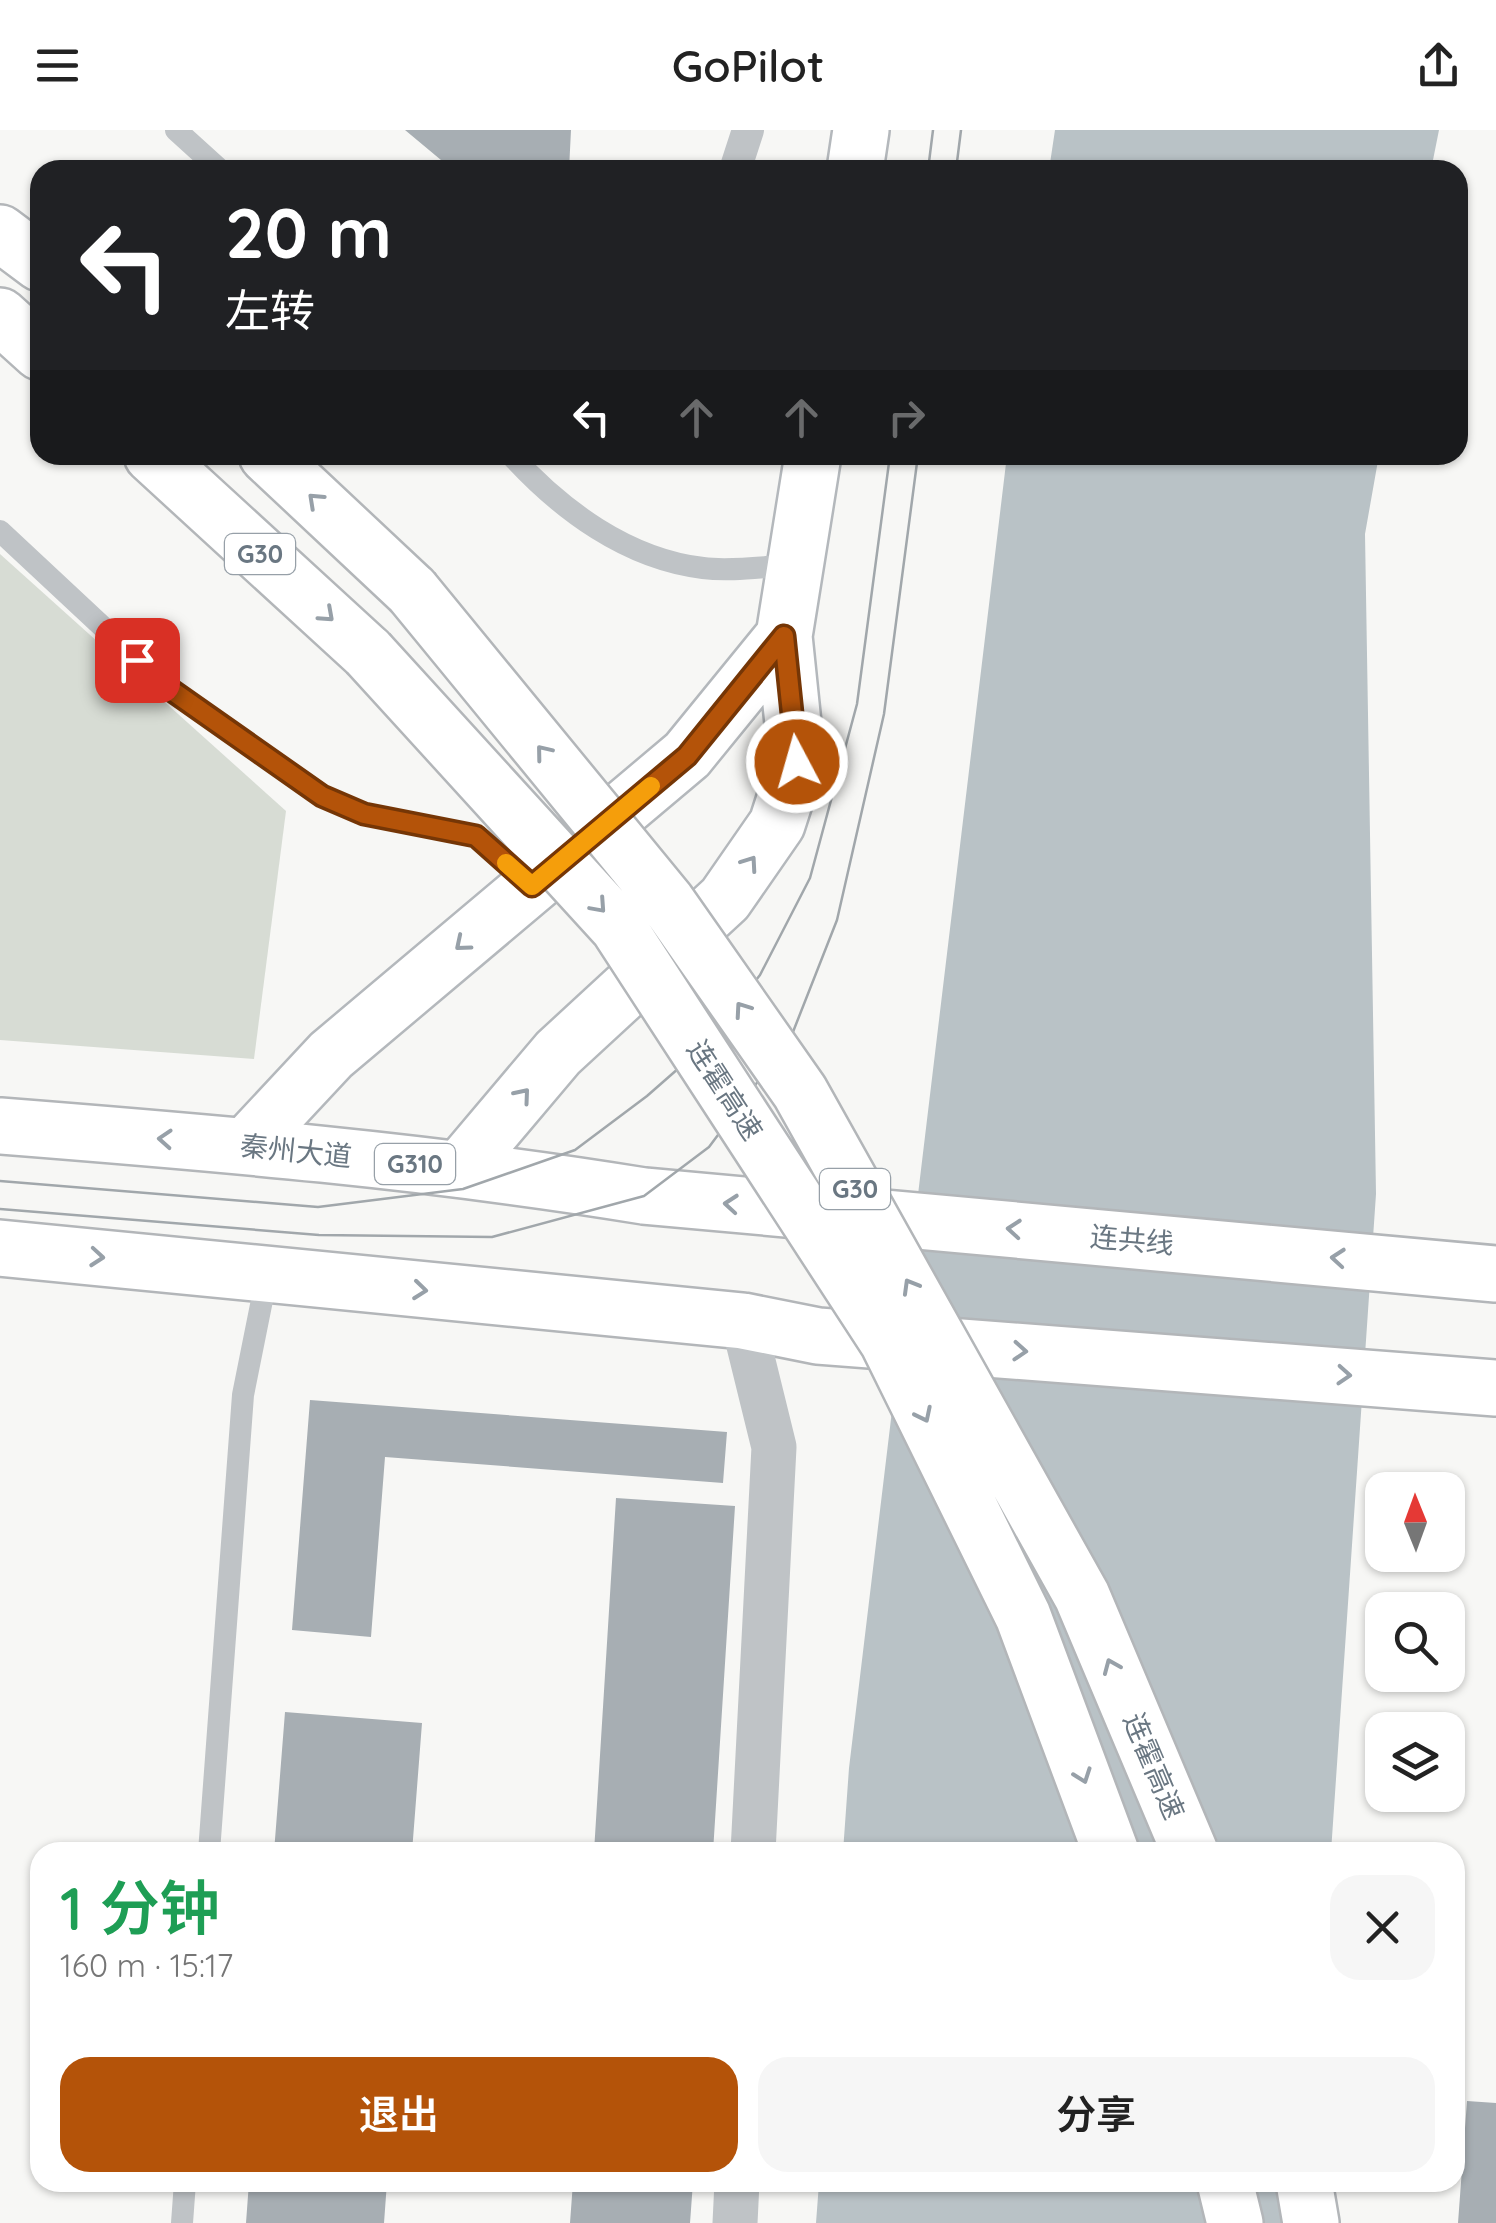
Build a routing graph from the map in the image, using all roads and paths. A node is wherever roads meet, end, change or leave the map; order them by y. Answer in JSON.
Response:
{"nodes":[{"id":1,"x":176,"y":130,"type":"edge"},
{"id":2,"x":748,"y":130,"type":"edge"},
{"id":3,"x":862,"y":130,"type":"edge"},
{"id":4,"x":209,"y":160,"type":"edge"},
{"id":5,"x":738,"y":160,"type":"edge"},
{"id":6,"x":858,"y":160,"type":"edge"},
{"id":7,"x":0,"y":232,"type":"edge"},
{"id":8,"x":30,"y":255,"type":"edge"},
{"id":9,"x":0,"y":316,"type":"edge"},
{"id":10,"x":30,"y":343,"type":"edge"},
{"id":11,"x":163,"y":465,"type":"edge"},
{"id":12,"x":278,"y":465,"type":"edge"},
{"id":13,"x":520,"y":465,"type":"edge"},
{"id":14,"x":812,"y":465,"type":"edge"},
{"id":15,"x":0,"y":531,"type":"edge"},
{"id":16,"x":797,"y":565,"type":"junction"},
{"id":17,"x":784,"y":636,"type":"junction"},
{"id":18,"x":532,"y":886,"type":"junction"},
{"id":19,"x":0,"y":1126,"type":"edge"},
{"id":20,"x":247,"y":1145,"type":"junction"},
{"id":21,"x":460,"y":1169,"type":"junction"},
{"id":22,"x":828,"y":1213,"type":"joint"},
{"id":23,"x":0,"y":1248,"type":"edge"},
{"id":24,"x":267,"y":1272,"type":"junction"},
{"id":25,"x":1496,"y":1274,"type":"edge"},
{"id":26,"x":743,"y":1320,"type":"junction"},
{"id":27,"x":1496,"y":1388,"type":"edge"},
{"id":28,"x":210,"y":1842,"type":"edge"},
{"id":29,"x":754,"y":1842,"type":"edge"},
{"id":30,"x":1107,"y":1842,"type":"edge"},
{"id":31,"x":1186,"y":1842,"type":"edge"},
{"id":32,"x":184,"y":2192,"type":"edge"},
{"id":33,"x":736,"y":2192,"type":"edge"},
{"id":34,"x":1227,"y":2192,"type":"edge"},
{"id":35,"x":1306,"y":2192,"type":"edge"},
{"id":36,"x":182,"y":2223,"type":"edge"},
{"id":37,"x":734,"y":2223,"type":"edge"},
{"id":38,"x":1235,"y":2223,"type":"edge"},
{"id":39,"x":1311,"y":2223,"type":"edge"}],
"edges":[{"from":1,"to":4,"type":"lane"},
{"from":2,"to":5,"type":"street"},
{"from":3,"to":6,"type":"main road"},
{"from":7,"to":8,"type":"main road"},
{"from":9,"to":10,"type":"main road"},
{"from":11,"to":30,"type":"main road","name":"连霍高速","number":"G30","one_way":true,"bridge":true},
{"from":31,"to":12,"type":"main road","name":"连霍高速","number":"G30","one_way":true,"bridge":true},
{"from":13,"to":16,"type":"lane"},
{"from":14,"to":16,"type":"main road"},
{"from":15,"to":18,"type":"lane"},
{"from":16,"to":17,"type":"main road"},
{"from":17,"to":18,"type":"main road"},
{"from":21,"to":17,"type":"main road","one_way":true},
{"from":18,"to":20,"type":"main road","one_way":true},
{"from":20,"to":19,"type":"main road","name":"秦州大道","number":"G310","one_way":true},
{"from":20,"to":21,"type":"main road","name":"秦州大道","number":"G310"},
{"from":22,"to":21,"type":"main road","name":"秦州大道","number":"G310","one_way":true},
{"from":25,"to":22,"type":"main road","name":"连共线","number":"G310","one_way":true},
{"from":23,"to":24,"type":"main road","one_way":true},
{"from":24,"to":26,"type":"main road","one_way":true},
{"from":24,"to":28,"type":"lane"},
{"from":26,"to":27,"type":"main road","one_way":true,"bridge":true},
{"from":26,"to":29,"type":"street"},
{"from":32,"to":36,"type":"lane"},
{"from":33,"to":37,"type":"street"},
{"from":34,"to":38,"type":"main road"},
{"from":35,"to":39,"type":"main road"}]}
